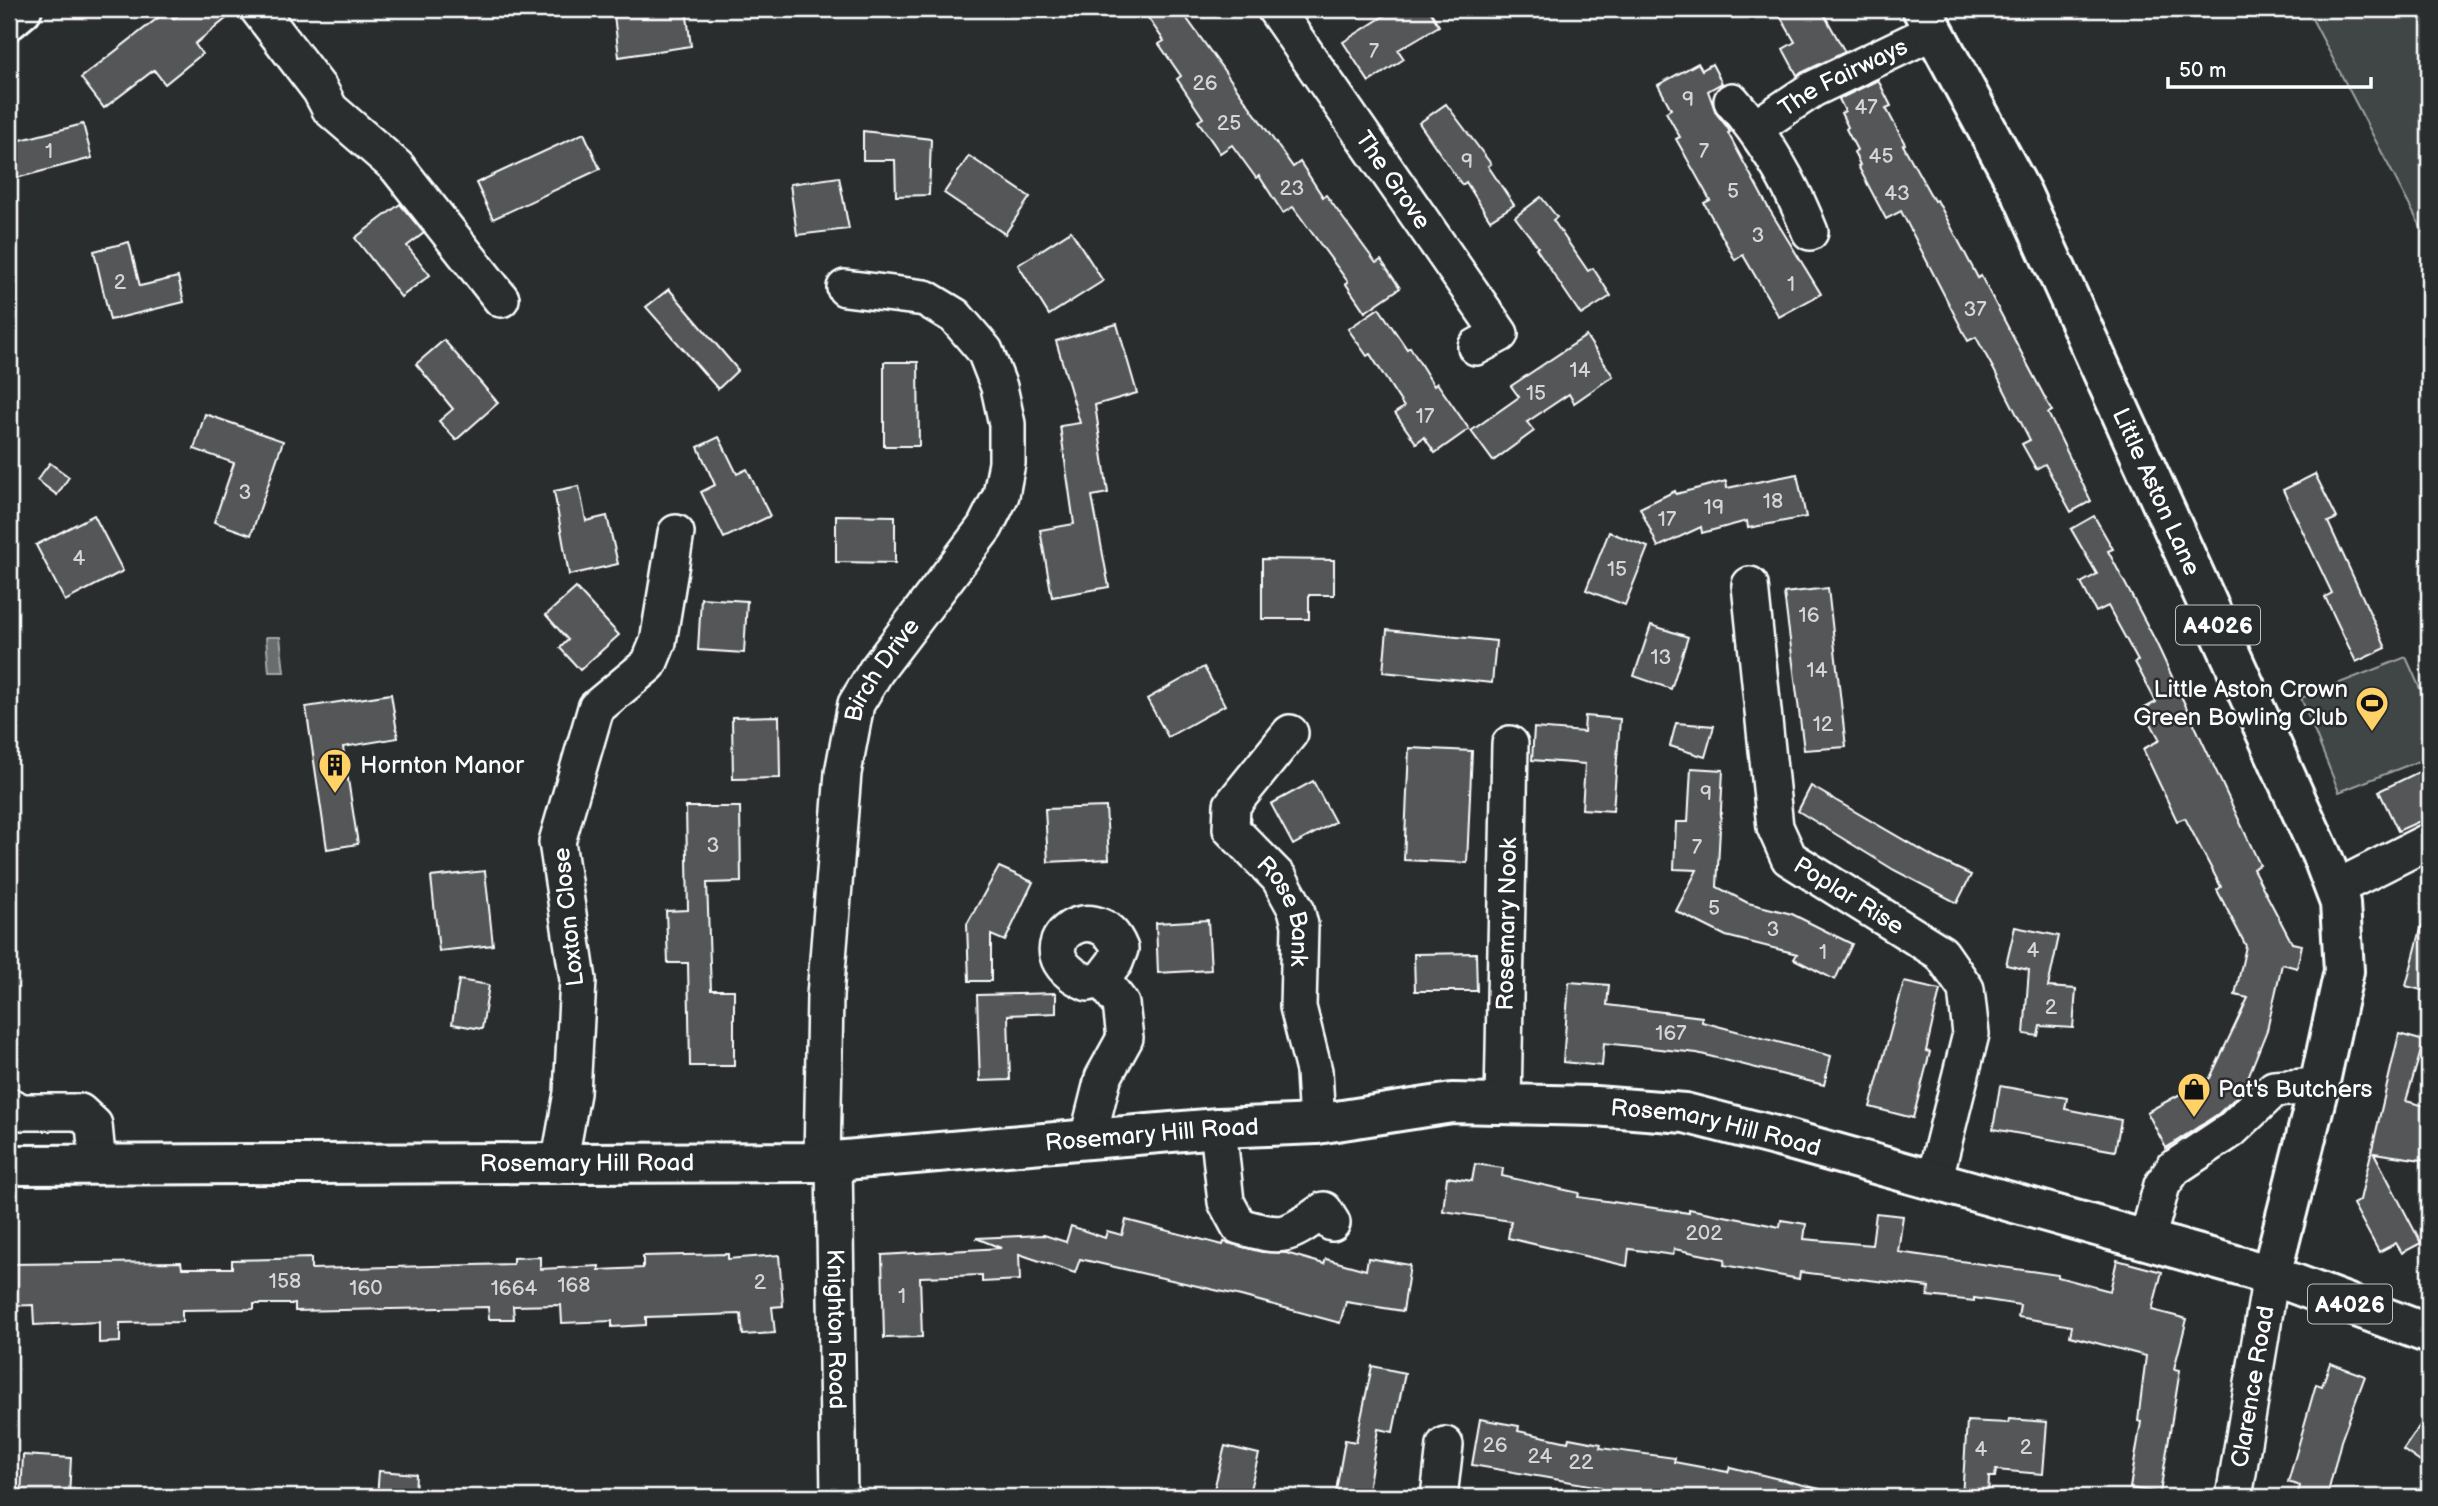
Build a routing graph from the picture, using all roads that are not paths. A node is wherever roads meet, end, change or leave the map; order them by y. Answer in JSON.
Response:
{"nodes":[{"id":1,"x":22,"y":9,"type":"edge"},
{"id":2,"x":258,"y":9,"type":"edge"},
{"id":3,"x":1292,"y":14,"type":"edge"},
{"id":4,"x":9,"y":20,"type":"edge"},
{"id":5,"x":1928,"y":20,"type":"edge"},
{"id":6,"x":1732,"y":102,"type":"dead end"},
{"id":7,"x":1755,"y":128,"type":"junction"},
{"id":8,"x":1810,"y":232,"type":"dead end"},
{"id":9,"x":501,"y":299,"type":"dead end"},
{"id":10,"x":858,"y":299,"type":"dead end"},
{"id":11,"x":1499,"y":333,"type":"dead end"},
{"id":12,"x":676,"y":533,"type":"dead end"},
{"id":13,"x":1751,"y":585,"type":"dead end"},
{"id":14,"x":1290,"y":733,"type":"dead end"},
{"id":15,"x":1510,"y":744,"type":"dead end"},
{"id":16,"x":2429,"y":841,"type":"edge"},
{"id":17,"x":2334,"y":888,"type":"junction"},
{"id":18,"x":1102,"y":979,"type":"dead end"},
{"id":19,"x":2319,"y":1086,"type":"junction"},
{"id":20,"x":1503,"y":1102,"type":"junction"},
{"id":21,"x":9,"y":1107,"type":"edge"},
{"id":22,"x":1317,"y":1124,"type":"junction"},
{"id":23,"x":1218,"y":1128,"type":"junction"},
{"id":24,"x":1088,"y":1138,"type":"junction"},
{"id":25,"x":828,"y":1161,"type":"junction"},
{"id":26,"x":9,"y":1165,"type":"edge"},
{"id":27,"x":559,"y":1165,"type":"junction"},
{"id":28,"x":98,"y":1166,"type":"junction"},
{"id":29,"x":1934,"y":1181,"type":"junction"},
{"id":30,"x":1332,"y":1223,"type":"dead end"},
{"id":31,"x":2147,"y":1240,"type":"junction"},
{"id":32,"x":2271,"y":1275,"type":"junction"},
{"id":33,"x":2429,"y":1334,"type":"edge"},
{"id":34,"x":1445,"y":1445,"type":"dead end"},
{"id":35,"x":839,"y":1497,"type":"edge"},
{"id":36,"x":1439,"y":1497,"type":"edge"},
{"id":37,"x":2234,"y":1497,"type":"edge"}],
"edges":[{"from":1,"to":4,"type":"main road"},
{"from":2,"to":9,"type":"street"},
{"from":3,"to":11,"type":"street","name":"The Grove"},
{"from":5,"to":7,"type":"street","name":"The Fairways"},
{"from":5,"to":17,"type":"main road","name":"Little Aston Lane","number":"A4026"},
{"from":6,"to":7,"type":"street","name":"The Fairways"},
{"from":7,"to":8,"type":"street","name":"The Fairways"},
{"from":10,"to":25,"type":"street","name":"Birch Drive"},
{"from":12,"to":27,"type":"street","name":"Loxton Close"},
{"from":13,"to":29,"type":"street","name":"Poplar Rise"},
{"from":14,"to":22,"type":"street","name":"Rose Bank"},
{"from":15,"to":20,"type":"street","name":"Rosemary Nook"},
{"from":16,"to":17,"type":"street"},
{"from":17,"to":19,"type":"main road","name":"Little Aston Lane","number":"A4026"},
{"from":18,"to":24,"type":"street"},
{"from":19,"to":31,"type":"street"},
{"from":19,"to":32,"type":"main road","name":"Little Aston Lane","number":"A4026"},
{"from":20,"to":22,"type":"main road","name":"Rosemary Hill Road"},
{"from":20,"to":29,"type":"main road","name":"Rosemary Hill Road"},
{"from":21,"to":28,"type":"street"},
{"from":22,"to":23,"type":"main road","name":"Rosemary Hill Road"},
{"from":23,"to":24,"type":"main road","name":"Rosemary Hill Road"},
{"from":23,"to":30,"type":"street"},
{"from":24,"to":25,"type":"main road","name":"Rosemary Hill Road"},
{"from":25,"to":27,"type":"main road","name":"Rosemary Hill Road"},
{"from":25,"to":35,"type":"street","name":"Knighton Road"},
{"from":26,"to":28,"type":"main road","name":"Rosemary Hill Road"},
{"from":27,"to":28,"type":"main road","name":"Rosemary Hill Road"},
{"from":29,"to":31,"type":"main road","name":"Rosemary Hill Road"},
{"from":31,"to":32,"type":"main road","name":"Rosemary Hill Road"},
{"from":32,"to":33,"type":"main road","number":"A4026"},
{"from":32,"to":37,"type":"street","name":"Clarence Road"},
{"from":34,"to":36,"type":"street"}]}
